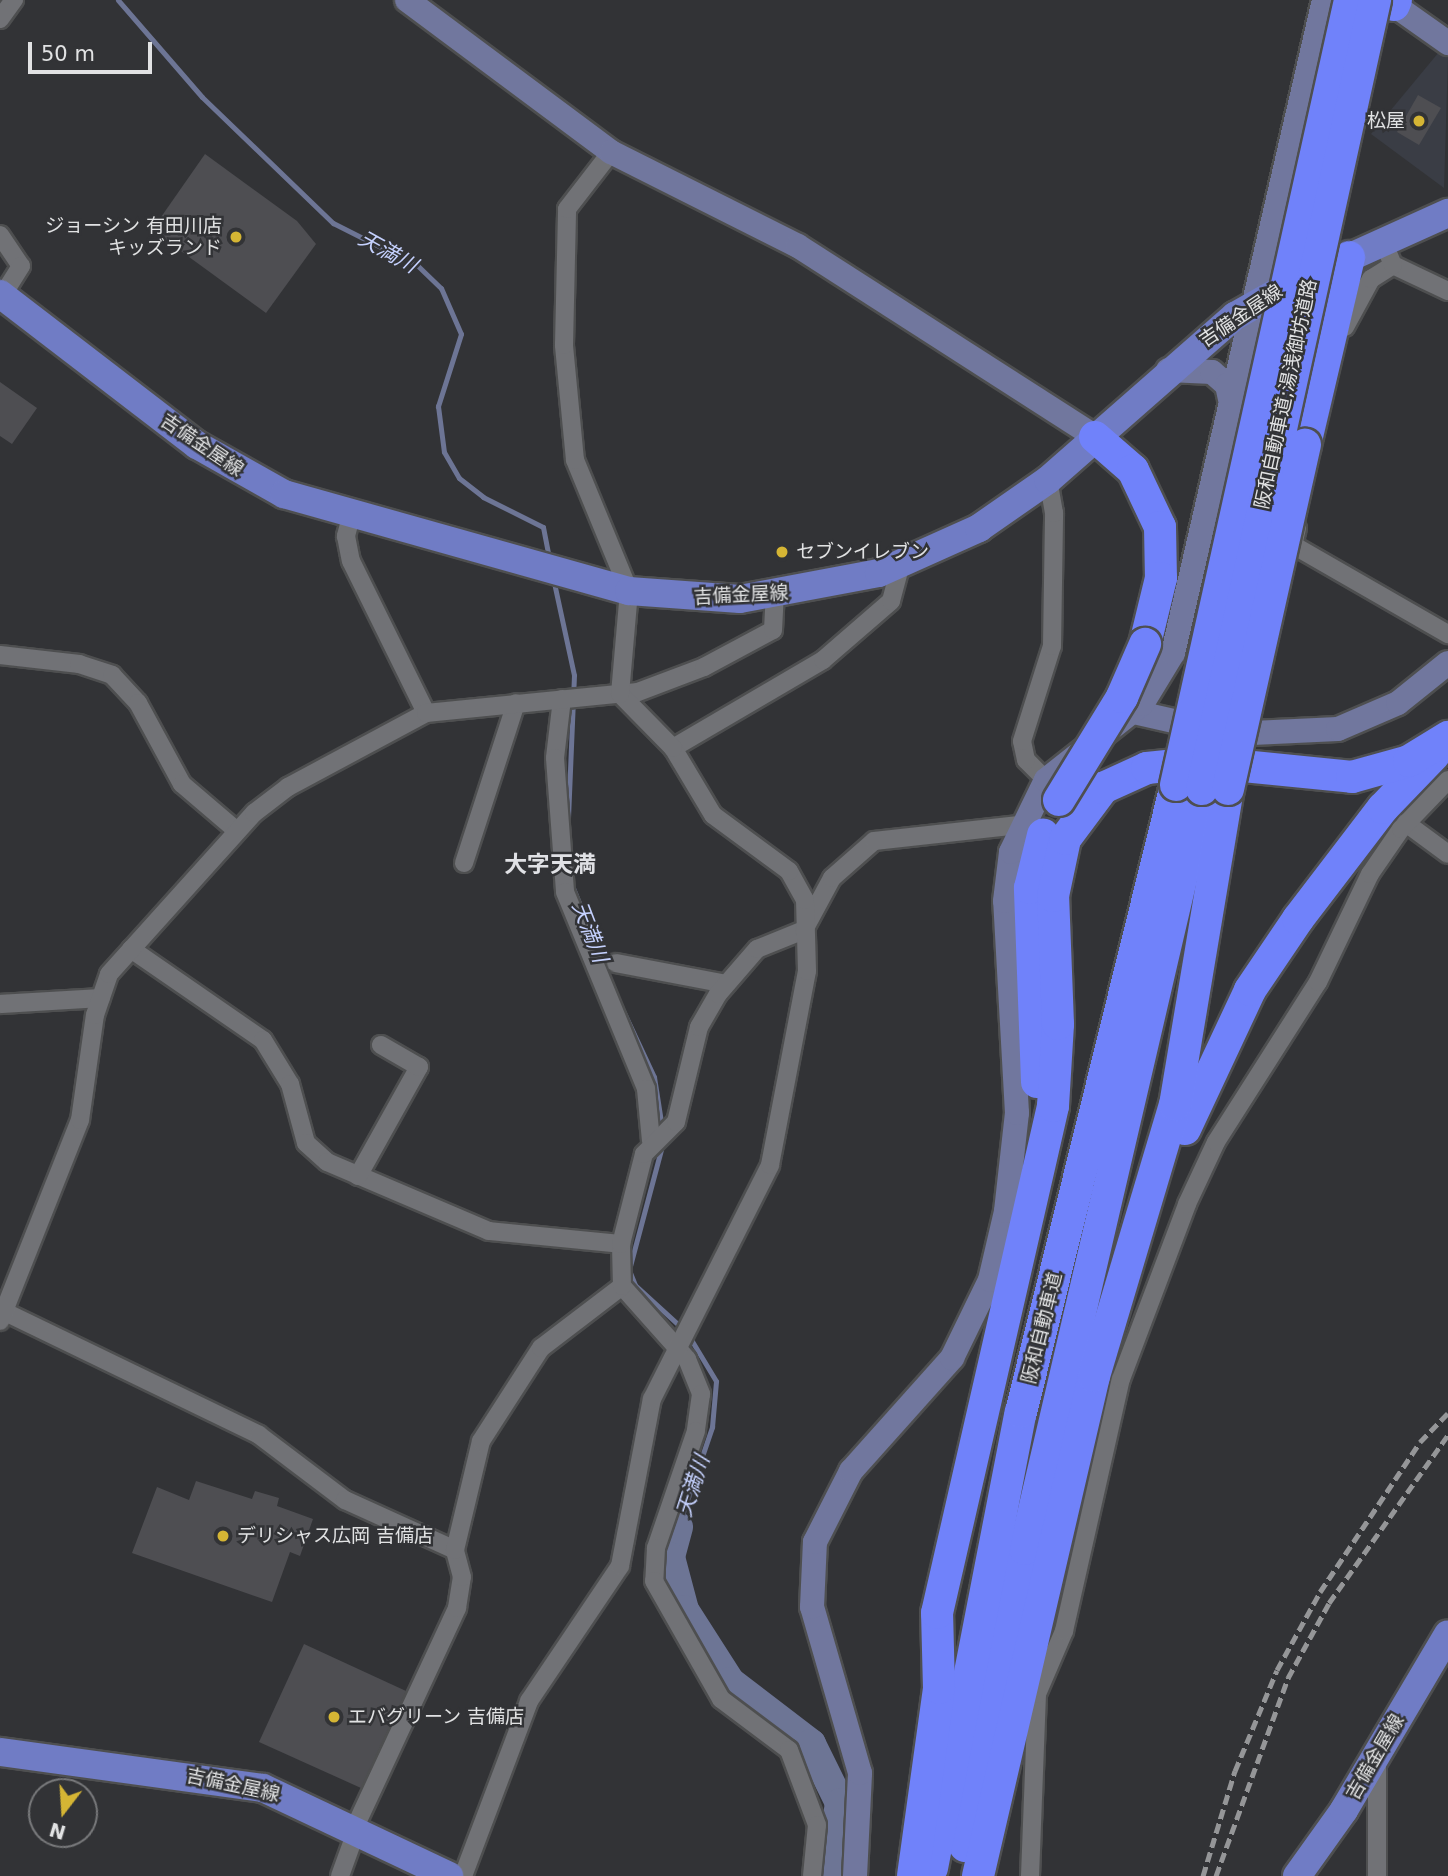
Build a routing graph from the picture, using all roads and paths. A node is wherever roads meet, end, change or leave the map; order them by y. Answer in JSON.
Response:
{"nodes":[{"id":1,"x":14,"y":0,"type":"edge"},
{"id":2,"x":407,"y":0,"type":"edge"},
{"id":3,"x":1324,"y":0,"type":"edge"},
{"id":4,"x":1350,"y":0,"type":"edge"},
{"id":5,"x":1390,"y":1,"type":"edge"},
{"id":6,"x":0,"y":19,"type":"edge"},
{"id":7,"x":1448,"y":43,"type":"edge"},
{"id":8,"x":611,"y":152,"type":"junction"},
{"id":9,"x":1448,"y":213,"type":"edge"},
{"id":10,"x":0,"y":235,"type":"edge"},
{"id":11,"x":1388,"y":253,"type":"junction"},
{"id":12,"x":1349,"y":257,"type":"junction"},
{"id":13,"x":1448,"y":291,"type":"edge"},
{"id":14,"x":1,"y":295,"type":"edge"},
{"id":15,"x":1255,"y":303,"type":"junction"},
{"id":16,"x":1168,"y":370,"type":"junction"},
{"id":17,"x":1232,"y":409,"type":"junction"},
{"id":18,"x":1095,"y":437,"type":"junction"},
{"id":19,"x":1048,"y":481,"type":"junction"},
{"id":20,"x":351,"y":517,"type":"junction"},
{"id":21,"x":901,"y":564,"type":"junction"},
{"id":22,"x":629,"y":591,"type":"junction"},
{"id":23,"x":775,"y":597,"type":"junction"},
{"id":24,"x":1448,"y":634,"type":"edge"},
{"id":25,"x":0,"y":655,"type":"edge"},
{"id":26,"x":1448,"y":663,"type":"edge"},
{"id":27,"x":620,"y":694,"type":"junction"},
{"id":28,"x":564,"y":699,"type":"junction"},
{"id":29,"x":516,"y":703,"type":"junction"},
{"id":30,"x":1134,"y":712,"type":"junction"},
{"id":31,"x":426,"y":713,"type":"junction"},
{"id":32,"x":1448,"y":739,"type":"edge"},
{"id":33,"x":673,"y":748,"type":"junction"},
{"id":34,"x":1448,"y":779,"type":"edge"},
{"id":35,"x":1202,"y":788,"type":"junction"},
{"id":36,"x":1053,"y":790,"type":"junction"},
{"id":37,"x":1406,"y":823,"type":"junction"},
{"id":38,"x":1019,"y":825,"type":"junction"},
{"id":39,"x":237,"y":831,"type":"junction"},
{"id":40,"x":1448,"y":854,"type":"edge"},
{"id":41,"x":464,"y":863,"type":"dead end"},
{"id":42,"x":804,"y":930,"type":"junction"},
{"id":43,"x":131,"y":948,"type":"junction"},
{"id":44,"x":615,"y":963,"type":"dead end"},
{"id":45,"x":726,"y":984,"type":"junction"},
{"id":46,"x":101,"y":998,"type":"junction"},
{"id":47,"x":0,"y":1004,"type":"edge"},
{"id":48,"x":381,"y":1045,"type":"dead end"},
{"id":49,"x":651,"y":1141,"type":"junction"},
{"id":50,"x":358,"y":1176,"type":"junction"},
{"id":51,"x":621,"y":1244,"type":"junction"},
{"id":52,"x":1022,"y":1254,"type":"junction"},
{"id":53,"x":622,"y":1286,"type":"junction"},
{"id":54,"x":1123,"y":1286,"type":"junction"},
{"id":55,"x":2,"y":1317,"type":"edge"},
{"id":56,"x":679,"y":1346,"type":"junction"},
{"id":57,"x":455,"y":1550,"type":"junction"},
{"id":58,"x":1448,"y":1634,"type":"edge"},
{"id":59,"x":0,"y":1752,"type":"edge"},
{"id":60,"x":1377,"y":1753,"type":"junction"},
{"id":61,"x":356,"y":1828,"type":"junction"},
{"id":62,"x":340,"y":1876,"type":"edge"},
{"id":63,"x":449,"y":1876,"type":"edge"},
{"id":64,"x":463,"y":1876,"type":"edge"},
{"id":65,"x":812,"y":1876,"type":"edge"},
{"id":66,"x":855,"y":1876,"type":"edge"},
{"id":67,"x":912,"y":1876,"type":"edge"},
{"id":68,"x":930,"y":1876,"type":"edge"},
{"id":69,"x":958,"y":1876,"type":"edge"},
{"id":70,"x":978,"y":1876,"type":"edge"},
{"id":71,"x":1030,"y":1876,"type":"edge"},
{"id":72,"x":1297,"y":1876,"type":"edge"},
{"id":73,"x":1377,"y":1876,"type":"edge"}],
"edges":[{"from":1,"to":6,"type":"street"},
{"from":2,"to":8,"type":"street"},
{"from":3,"to":15,"type":"street"},
{"from":4,"to":35,"type":"highway","name":"阪和自動車道;湯浅御坊道路","bridge":true},
{"from":5,"to":7,"type":"street"},
{"from":5,"to":35,"type":"highway","name":"阪和自動車道;湯浅御坊道路","bridge":true},
{"from":8,"to":18,"type":"street"},
{"from":8,"to":22,"type":"street"},
{"from":9,"to":11,"type":"main road","name":"吉備金屋線"},
{"from":10,"to":14,"type":"street"},
{"from":11,"to":12,"type":"main road","name":"吉備金屋線"},
{"from":11,"to":13,"type":"street"},
{"from":11,"to":24,"type":"street"},
{"from":12,"to":15,"type":"main road","name":"吉備金屋線"},
{"from":12,"to":35,"type":"highway","bridge":true},
{"from":14,"to":20,"type":"main road","name":"吉備金屋線"},
{"from":15,"to":16,"type":"main road","name":"吉備金屋線"},
{"from":15,"to":17,"type":"street"},
{"from":16,"to":17,"type":"street"},
{"from":16,"to":18,"type":"main road","name":"吉備金屋線"},
{"from":17,"to":30,"type":"street"},
{"from":18,"to":19,"type":"main road","name":"吉備金屋線"},
{"from":18,"to":36,"type":"highway","bridge":true},
{"from":19,"to":21,"type":"main road","name":"吉備金屋線"},
{"from":19,"to":36,"type":"street"},
{"from":20,"to":22,"type":"main road","name":"吉備金屋線"},
{"from":20,"to":31,"type":"street"},
{"from":21,"to":23,"type":"main road","name":"吉備金屋線"},
{"from":21,"to":33,"type":"street"},
{"from":22,"to":23,"type":"main road","name":"吉備金屋線"},
{"from":22,"to":27,"type":"street"},
{"from":23,"to":27,"type":"street"},
{"from":25,"to":39,"type":"street"},
{"from":26,"to":30,"type":"street"},
{"from":27,"to":28,"type":"street"},
{"from":27,"to":33,"type":"street"},
{"from":28,"to":29,"type":"street"},
{"from":28,"to":49,"type":"street"},
{"from":29,"to":31,"type":"street"},
{"from":29,"to":41,"type":"street"},
{"from":30,"to":36,"type":"street"},
{"from":31,"to":39,"type":"street"},
{"from":32,"to":52,"type":"highway"},
{"from":32,"to":54,"type":"highway"},
{"from":33,"to":42,"type":"street"},
{"from":34,"to":37,"type":"street"},
{"from":35,"to":54,"type":"highway"},
{"from":35,"to":68,"type":"highway","name":"阪和自動車道"},
{"from":35,"to":69,"type":"highway","name":"阪和自動車道"},
{"from":36,"to":38,"type":"street"},
{"from":36,"to":52,"type":"highway"},
{"from":37,"to":40,"type":"street"},
{"from":37,"to":71,"type":"street"},
{"from":38,"to":42,"type":"street"},
{"from":38,"to":66,"type":"street"},
{"from":39,"to":43,"type":"street"},
{"from":42,"to":45,"type":"street"},
{"from":42,"to":56,"type":"street"},
{"from":43,"to":46,"type":"street"},
{"from":43,"to":50,"type":"street"},
{"from":44,"to":45,"type":"street"},
{"from":45,"to":49,"type":"street"},
{"from":46,"to":47,"type":"street"},
{"from":46,"to":55,"type":"street"},
{"from":48,"to":50,"type":"street"},
{"from":49,"to":51,"type":"street"},
{"from":50,"to":51,"type":"street"},
{"from":51,"to":53,"type":"street"},
{"from":52,"to":67,"type":"highway"},
{"from":53,"to":56,"type":"street"},
{"from":53,"to":57,"type":"street"},
{"from":54,"to":70,"type":"highway"},
{"from":55,"to":57,"type":"street"},
{"from":56,"to":64,"type":"street"},
{"from":56,"to":65,"type":"street"},
{"from":57,"to":61,"type":"street"},
{"from":58,"to":60,"type":"main road","name":"吉備金屋線"},
{"from":59,"to":61,"type":"main road","name":"吉備金屋線"},
{"from":60,"to":72,"type":"main road","name":"吉備金屋線"},
{"from":60,"to":73,"type":"street"},
{"from":61,"to":62,"type":"street"},
{"from":61,"to":63,"type":"main road","name":"吉備金屋線"}]}
